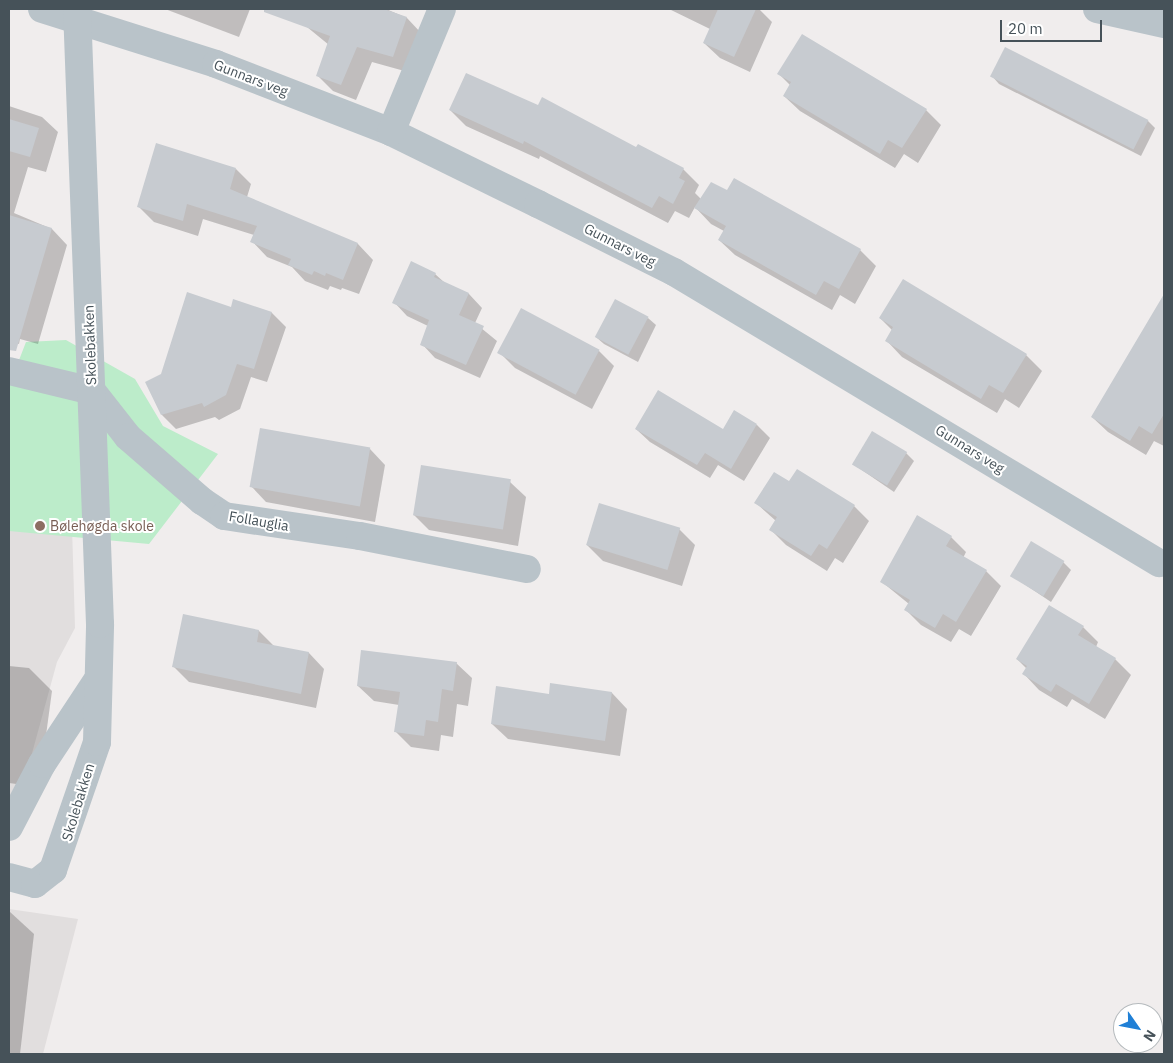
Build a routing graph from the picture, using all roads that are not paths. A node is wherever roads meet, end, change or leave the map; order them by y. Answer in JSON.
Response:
{"nodes":[{"id":1,"x":42,"y":9,"type":"edge"},
{"id":2,"x":442,"y":9,"type":"edge"},
{"id":3,"x":1097,"y":9,"type":"edge"},
{"id":4,"x":77,"y":13,"type":"edge"},
{"id":5,"x":1164,"y":24,"type":"edge"},
{"id":6,"x":391,"y":132,"type":"junction"},
{"id":7,"x":9,"y":371,"type":"edge"},
{"id":8,"x":92,"y":391,"type":"junction"},
{"id":9,"x":1159,"y":563,"type":"dead end"},
{"id":10,"x":527,"y":570,"type":"dead end"},
{"id":11,"x":96,"y":682,"type":"junction"},
{"id":12,"x":9,"y":827,"type":"edge"},
{"id":13,"x":9,"y":877,"type":"edge"}],
"edges":[{"from":1,"to":4,"type":"street","name":"Gunnars veg"},
{"from":2,"to":6,"type":"street"},
{"from":3,"to":5,"type":"street"},
{"from":4,"to":6,"type":"street","name":"Gunnars veg"},
{"from":4,"to":8,"type":"street","name":"Skolebakken"},
{"from":6,"to":9,"type":"street","name":"Gunnars veg"},
{"from":7,"to":8,"type":"street"},
{"from":8,"to":10,"type":"street","name":"Follauglia"},
{"from":8,"to":11,"type":"street","name":"Skolebakken"},
{"from":11,"to":12,"type":"street","name":"Skolebakken"},
{"from":11,"to":13,"type":"street","name":"Skolebakken"}]}
